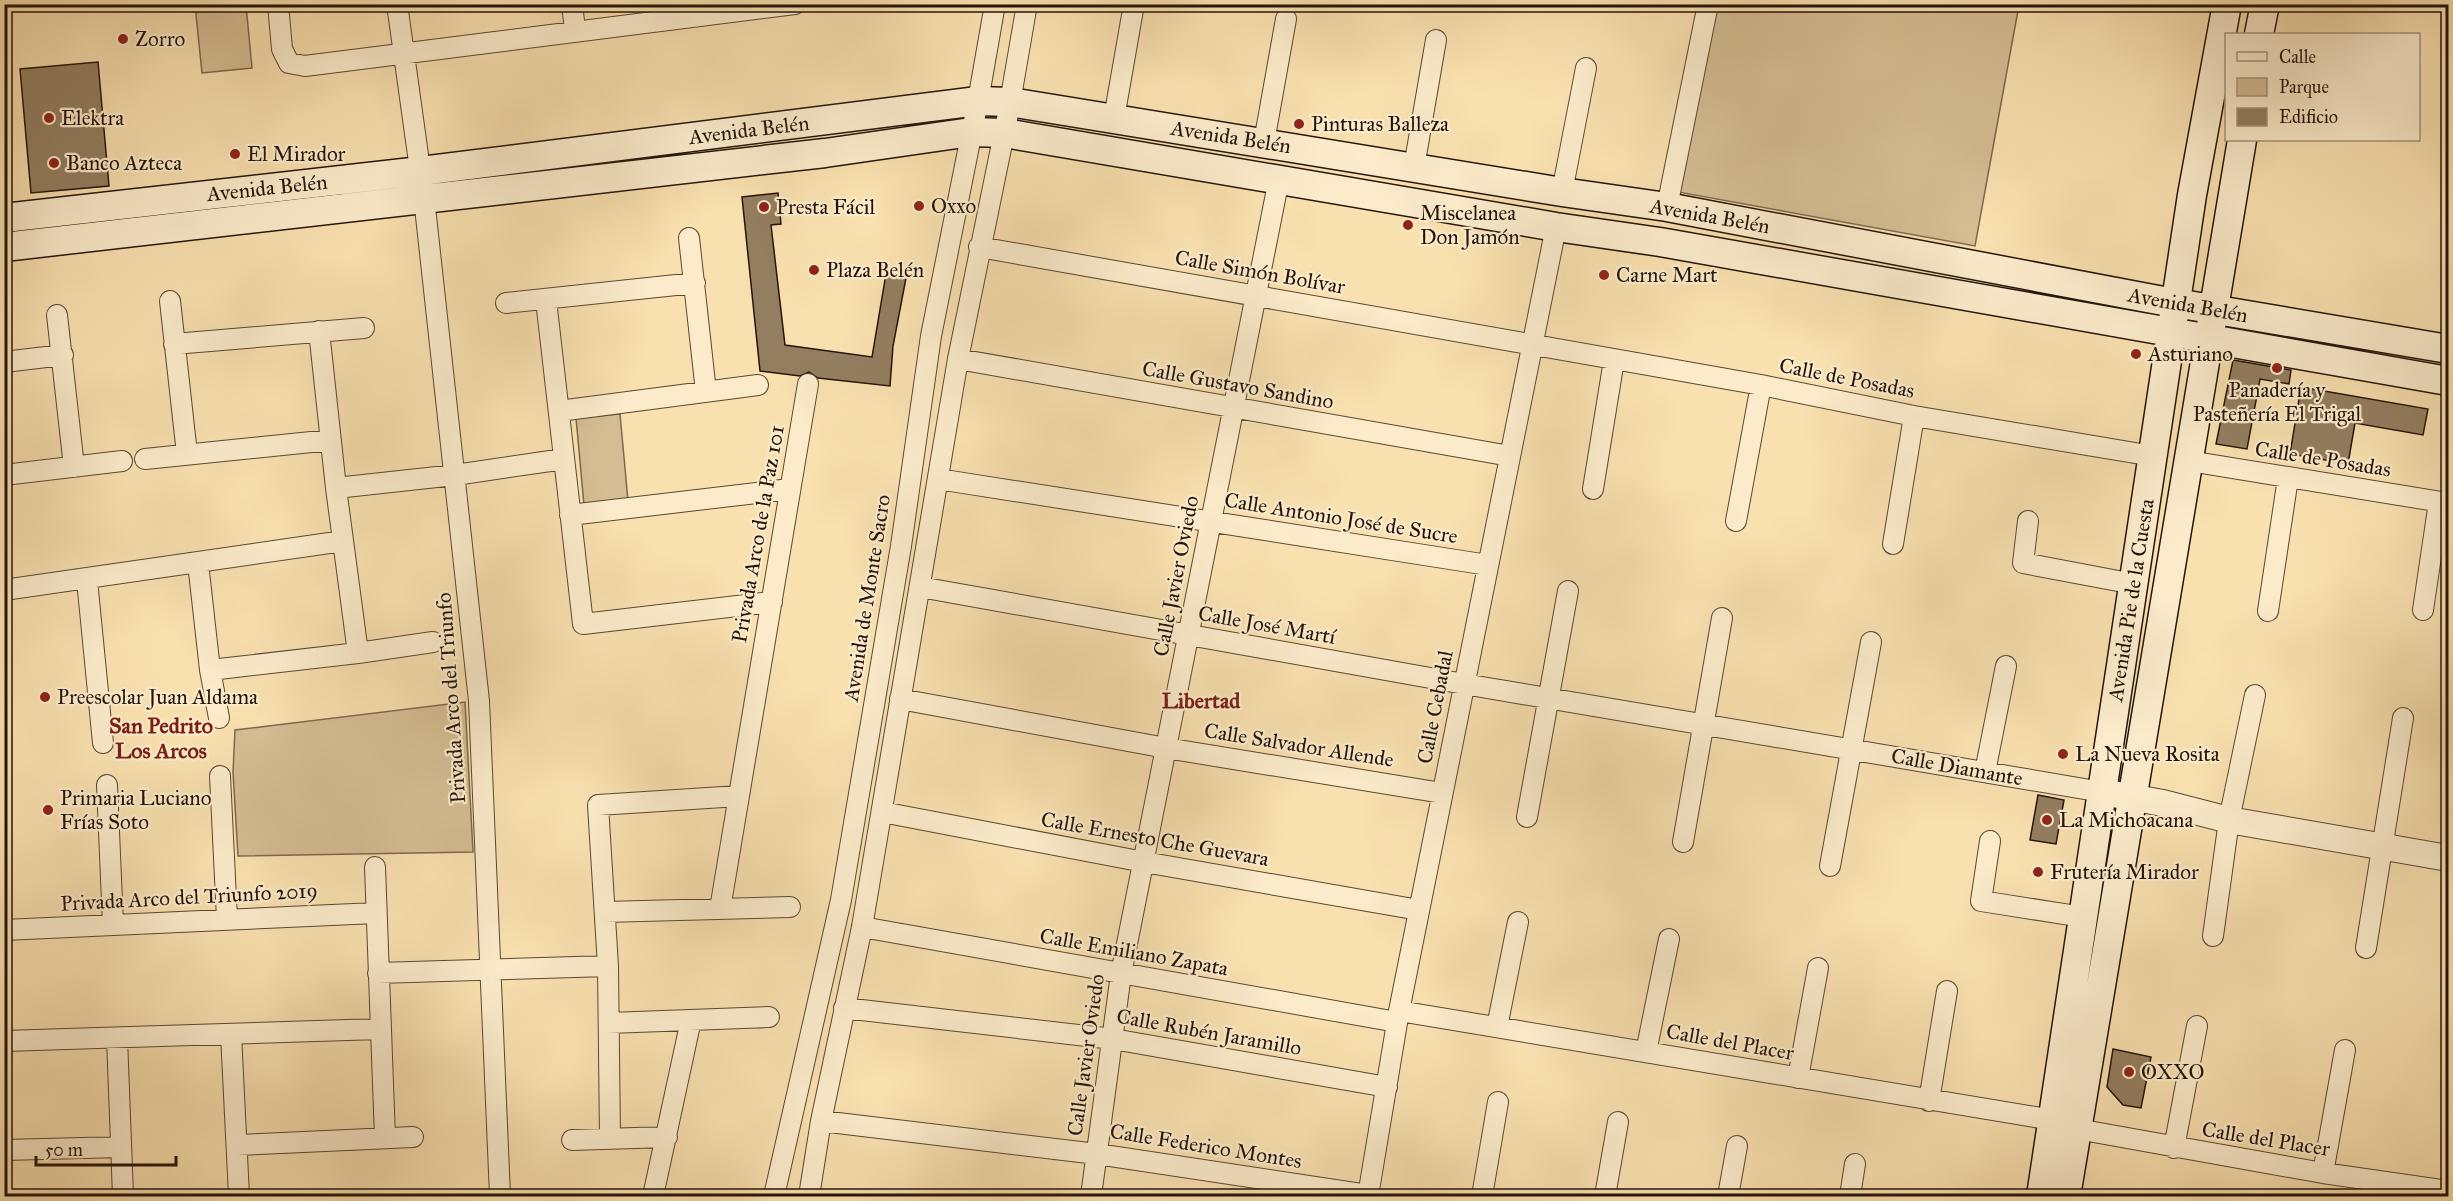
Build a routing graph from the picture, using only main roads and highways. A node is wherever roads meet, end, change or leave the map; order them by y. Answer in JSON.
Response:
{"nodes":[{"id":1,"x":2227,"y":4,"type":"edge"},
{"id":2,"x":2265,"y":4,"type":"edge"},
{"id":3,"x":2259,"y":33,"type":"edge"},
{"id":4,"x":2242,"y":141,"type":"edge"},
{"id":5,"x":423,"y":184,"type":"junction"},
{"id":6,"x":4,"y":218,"type":"edge"},
{"id":7,"x":4,"y":247,"type":"edge"},
{"id":8,"x":2176,"y":303,"type":"junction"},
{"id":9,"x":2214,"y":309,"type":"junction"},
{"id":10,"x":2172,"y":334,"type":"junction"},
{"id":11,"x":2209,"y":340,"type":"junction"},
{"id":12,"x":2448,"y":350,"type":"edge"},
{"id":13,"x":2448,"y":381,"type":"edge"},
{"id":14,"x":2065,"y":1125,"type":"junction"},
{"id":15,"x":2041,"y":1197,"type":"edge"},
{"id":16,"x":2066,"y":1197,"type":"edge"}],
"edges":[{"from":1,"to":8,"type":"main road","name":"Avenida Pie de la Cuesta"},
{"from":2,"to":3,"type":"main road"},
{"from":4,"to":9,"type":"main road","name":"Avenida Pie de la Cuesta"},
{"from":5,"to":6,"type":"main road","name":"Avenida Belén"},
{"from":5,"to":7,"type":"main road","name":"Avenida Belén"},
{"from":5,"to":8,"type":"main road","name":"Avenida Belén"},
{"from":5,"to":10,"type":"main road","name":"Avenida Belén"},
{"from":8,"to":9,"type":"main road","name":"Avenida Belén"},
{"from":8,"to":10,"type":"main road","name":"Avenida Pie de la Cuesta"},
{"from":9,"to":11,"type":"main road","name":"Avenida Pie de la Cuesta"},
{"from":9,"to":12,"type":"main road","name":"Avenida Belén"},
{"from":10,"to":11,"type":"main road","name":"Avenida Belén"},
{"from":10,"to":14,"type":"main road","name":"Avenida Pie de la Cuesta"},
{"from":11,"to":13,"type":"main road","name":"Avenida Belén"},
{"from":11,"to":14,"type":"main road","name":"Avenida Pie de la Cuesta"},
{"from":14,"to":15,"type":"main road","name":"Avenida Pie de la Cuesta"},
{"from":14,"to":16,"type":"main road","name":"Avenida Pie de la Cuesta"}]}
